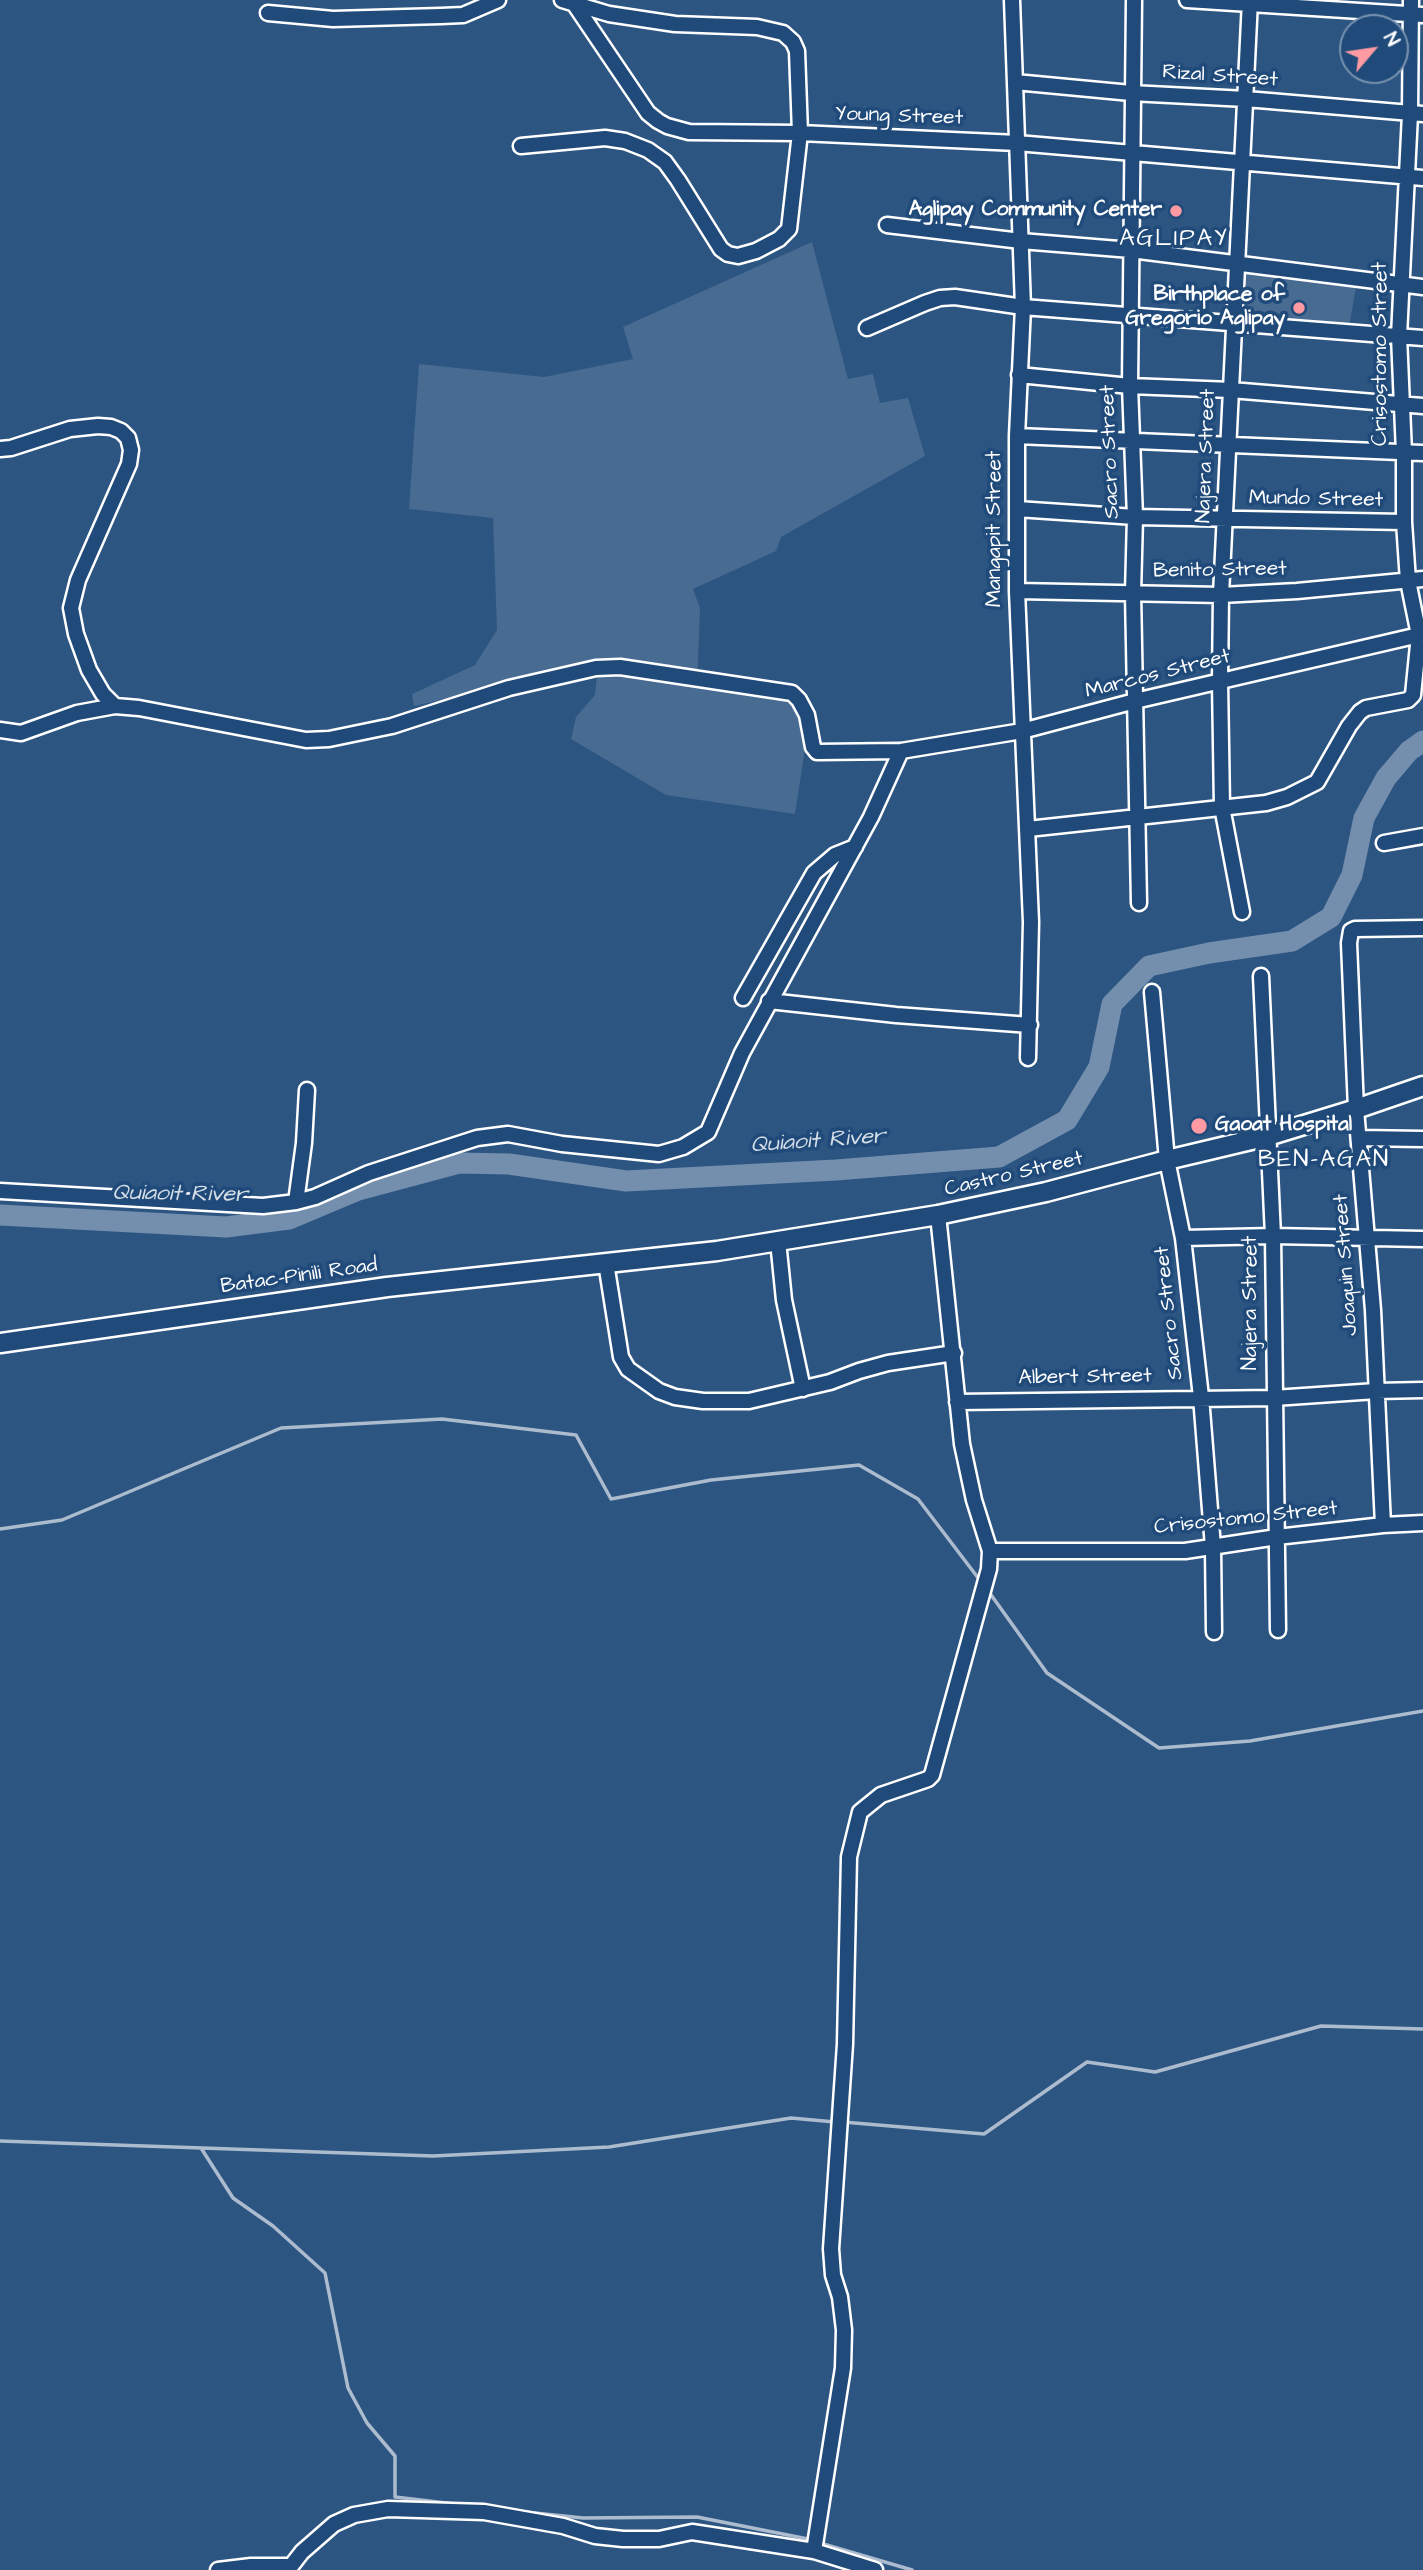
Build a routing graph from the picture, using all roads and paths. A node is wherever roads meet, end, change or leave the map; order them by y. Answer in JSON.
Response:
{"nodes":[{"id":1,"x":498,"y":0,"type":"edge"},
{"id":2,"x":1012,"y":0,"type":"edge"},
{"id":3,"x":1134,"y":0,"type":"edge"},
{"id":4,"x":1187,"y":0,"type":"edge"},
{"id":5,"x":1250,"y":2,"type":"edge"},
{"id":6,"x":568,"y":3,"type":"edge"},
{"id":7,"x":1415,"y":10,"type":"edge"},
{"id":8,"x":268,"y":13,"type":"dead end"},
{"id":9,"x":1015,"y":82,"type":"junction"},
{"id":10,"x":1131,"y":93,"type":"junction"},
{"id":11,"x":1246,"y":99,"type":"junction"},
{"id":12,"x":1417,"y":114,"type":"edge"},
{"id":13,"x":800,"y":133,"type":"junction"},
{"id":14,"x":1017,"y":142,"type":"junction"},
{"id":15,"x":521,"y":146,"type":"dead end"},
{"id":16,"x":1132,"y":153,"type":"junction"},
{"id":17,"x":1243,"y":161,"type":"junction"},
{"id":18,"x":1406,"y":177,"type":"junction"},
{"id":19,"x":1423,"y":178,"type":"edge"},
{"id":20,"x":887,"y":225,"type":"dead end"},
{"id":21,"x":1021,"y":241,"type":"junction"},
{"id":22,"x":1131,"y":250,"type":"junction"},
{"id":23,"x":1237,"y":265,"type":"junction"},
{"id":24,"x":1402,"y":285,"type":"junction"},
{"id":25,"x":1423,"y":287,"type":"edge"},
{"id":26,"x":1023,"y":307,"type":"junction"},
{"id":27,"x":1130,"y":315,"type":"junction"},
{"id":28,"x":1233,"y":323,"type":"junction"},
{"id":29,"x":867,"y":328,"type":"dead end"},
{"id":30,"x":1399,"y":336,"type":"junction"},
{"id":31,"x":1423,"y":338,"type":"edge"},
{"id":32,"x":1019,"y":376,"type":"junction"},
{"id":33,"x":1130,"y":386,"type":"junction"},
{"id":34,"x":1231,"y":390,"type":"junction"},
{"id":35,"x":1400,"y":404,"type":"junction"},
{"id":36,"x":1423,"y":406,"type":"edge"},
{"id":37,"x":1017,"y":436,"type":"junction"},
{"id":38,"x":1131,"y":441,"type":"junction"},
{"id":39,"x":1228,"y":446,"type":"junction"},
{"id":40,"x":0,"y":449,"type":"edge"},
{"id":41,"x":1404,"y":453,"type":"junction"},
{"id":42,"x":1423,"y":453,"type":"edge"},
{"id":43,"x":1017,"y":509,"type":"junction"},
{"id":44,"x":1135,"y":517,"type":"junction"},
{"id":45,"x":1226,"y":519,"type":"junction"},
{"id":46,"x":1404,"y":522,"type":"junction"},
{"id":47,"x":1416,"y":580,"type":"edge"},
{"id":48,"x":1017,"y":592,"type":"junction"},
{"id":49,"x":1133,"y":593,"type":"junction"},
{"id":50,"x":1221,"y":594,"type":"junction"},
{"id":51,"x":1421,"y":634,"type":"edge"},
{"id":52,"x":1220,"y":681,"type":"junction"},
{"id":53,"x":1135,"y":701,"type":"junction"},
{"id":54,"x":115,"y":706,"type":"junction"},
{"id":55,"x":0,"y":730,"type":"edge"},
{"id":56,"x":1022,"y":731,"type":"junction"},
{"id":57,"x":901,"y":751,"type":"junction"},
{"id":58,"x":1222,"y":807,"type":"junction"},
{"id":59,"x":1137,"y":817,"type":"junction"},
{"id":60,"x":1028,"y":829,"type":"junction"},
{"id":61,"x":1423,"y":836,"type":"edge"},
{"id":62,"x":1384,"y":843,"type":"dead end"},
{"id":63,"x":855,"y":847,"type":"junction"},
{"id":64,"x":1139,"y":903,"type":"dead end"},
{"id":65,"x":1242,"y":912,"type":"dead end"},
{"id":66,"x":1423,"y":928,"type":"edge"},
{"id":67,"x":1261,"y":976,"type":"dead end"},
{"id":68,"x":1152,"y":992,"type":"dead end"},
{"id":69,"x":743,"y":998,"type":"dead end"},
{"id":70,"x":769,"y":1001,"type":"junction"},
{"id":71,"x":1030,"y":1025,"type":"junction"},
{"id":72,"x":1028,"y":1058,"type":"dead end"},
{"id":73,"x":1423,"y":1086,"type":"edge"},
{"id":74,"x":307,"y":1090,"type":"dead end"},
{"id":75,"x":1356,"y":1110,"type":"junction"},
{"id":76,"x":1268,"y":1136,"type":"junction"},
{"id":77,"x":1359,"y":1138,"type":"junction"},
{"id":78,"x":1423,"y":1139,"type":"edge"},
{"id":79,"x":1167,"y":1160,"type":"junction"},
{"id":80,"x":0,"y":1191,"type":"edge"},
{"id":81,"x":296,"y":1202,"type":"junction"},
{"id":82,"x":938,"y":1215,"type":"junction"},
{"id":83,"x":1273,"y":1236,"type":"junction"},
{"id":84,"x":1183,"y":1238,"type":"junction"},
{"id":85,"x":1367,"y":1239,"type":"junction"},
{"id":86,"x":1423,"y":1239,"type":"edge"},
{"id":87,"x":778,"y":1241,"type":"junction"},
{"id":88,"x":606,"y":1263,"type":"junction"},
{"id":89,"x":0,"y":1343,"type":"edge"},
{"id":90,"x":954,"y":1353,"type":"junction"},
{"id":91,"x":803,"y":1389,"type":"junction"},
{"id":92,"x":1423,"y":1390,"type":"edge"},
{"id":93,"x":1376,"y":1391,"type":"junction"},
{"id":94,"x":1200,"y":1398,"type":"junction"},
{"id":95,"x":1274,"y":1398,"type":"junction"},
{"id":96,"x":957,"y":1402,"type":"junction"},
{"id":97,"x":1423,"y":1523,"type":"edge"},
{"id":98,"x":1382,"y":1525,"type":"junction"},
{"id":99,"x":1277,"y":1537,"type":"junction"},
{"id":100,"x":1213,"y":1547,"type":"junction"},
{"id":101,"x":990,"y":1551,"type":"junction"},
{"id":102,"x":1278,"y":1630,"type":"dead end"},
{"id":103,"x":1214,"y":1632,"type":"dead end"},
{"id":104,"x":815,"y":2544,"type":"junction"},
{"id":105,"x":289,"y":2568,"type":"edge"},
{"id":106,"x":218,"y":2570,"type":"edge"},
{"id":107,"x":875,"y":2570,"type":"edge"}],
"edges":[{"from":1,"to":8,"type":"street"},
{"from":2,"to":9,"type":"street","name":"Mangapit Street"},
{"from":3,"to":10,"type":"street","name":"Sacro Street"},
{"from":4,"to":5,"type":"street"},
{"from":5,"to":7,"type":"street"},
{"from":5,"to":11,"type":"street","name":"Najera Street"},
{"from":6,"to":13,"type":"street","name":"Young Street"},
{"from":6,"to":13,"type":"street"},
{"from":7,"to":12,"type":"street","name":"Crisostomo Street"},
{"from":9,"to":10,"type":"street","name":"Rizal Street"},
{"from":9,"to":14,"type":"street","name":"Mangapit Street"},
{"from":10,"to":11,"type":"street","name":"Rizal Street"},
{"from":10,"to":16,"type":"street","name":"Sacro Street"},
{"from":11,"to":12,"type":"street","name":"Rizal Street"},
{"from":11,"to":17,"type":"street","name":"Najera Street"},
{"from":12,"to":18,"type":"street","name":"Crisostomo Street"},
{"from":13,"to":14,"type":"street","name":"Young Street"},
{"from":13,"to":15,"type":"street"},
{"from":14,"to":16,"type":"street","name":"Young Street"},
{"from":14,"to":21,"type":"street","name":"Mangapit Street"},
{"from":16,"to":17,"type":"street","name":"Young Street"},
{"from":16,"to":22,"type":"street","name":"Sacro Street"},
{"from":17,"to":18,"type":"street","name":"Young Street"},
{"from":17,"to":23,"type":"street","name":"Najera Street"},
{"from":18,"to":19,"type":"street","name":"Young Street"},
{"from":18,"to":24,"type":"street","name":"Crisostomo Street"},
{"from":20,"to":21,"type":"street"},
{"from":21,"to":22,"type":"street"},
{"from":21,"to":26,"type":"street","name":"Mangapit Street"},
{"from":22,"to":23,"type":"street"},
{"from":22,"to":27,"type":"street","name":"Sacro Street"},
{"from":23,"to":24,"type":"street"},
{"from":23,"to":28,"type":"street","name":"Najera Street"},
{"from":24,"to":25,"type":"street"},
{"from":24,"to":30,"type":"street","name":"Crisostomo Street"},
{"from":26,"to":27,"type":"street"},
{"from":26,"to":29,"type":"street"},
{"from":26,"to":32,"type":"street","name":"Mangapit Street"},
{"from":27,"to":28,"type":"street"},
{"from":27,"to":33,"type":"street","name":"Sacro Street"},
{"from":28,"to":30,"type":"street"},
{"from":28,"to":34,"type":"street","name":"Najera Street"},
{"from":30,"to":31,"type":"street"},
{"from":30,"to":35,"type":"street","name":"Crisostomo Street"},
{"from":32,"to":33,"type":"street"},
{"from":32,"to":37,"type":"street","name":"Mangapit Street"},
{"from":33,"to":34,"type":"street"},
{"from":33,"to":38,"type":"street","name":"Sacro Street"},
{"from":34,"to":35,"type":"street"},
{"from":34,"to":39,"type":"street","name":"Najera Street"},
{"from":35,"to":36,"type":"street"},
{"from":35,"to":41,"type":"street","name":"Crisostomo Street"},
{"from":37,"to":38,"type":"street"},
{"from":37,"to":43,"type":"street","name":"Mangapit Street"},
{"from":38,"to":39,"type":"street"},
{"from":38,"to":44,"type":"street","name":"Sacro Street"},
{"from":39,"to":41,"type":"street"},
{"from":39,"to":45,"type":"street","name":"Najera Street"},
{"from":40,"to":54,"type":"street"},
{"from":41,"to":42,"type":"street"},
{"from":41,"to":46,"type":"street","name":"Crisostomo Street"},
{"from":43,"to":44,"type":"street","name":"Mundo Street"},
{"from":43,"to":48,"type":"street","name":"Mangapit Street"},
{"from":44,"to":45,"type":"street","name":"Mundo Street"},
{"from":44,"to":49,"type":"street","name":"Sacro Street"},
{"from":45,"to":46,"type":"street","name":"Mundo Street"},
{"from":45,"to":50,"type":"street","name":"Najera Street"},
{"from":46,"to":47,"type":"street","name":"Crisostomo Street"},
{"from":47,"to":50,"type":"street","name":"Benito Street"},
{"from":47,"to":51,"type":"street","name":"Crisostomo Street"},
{"from":48,"to":49,"type":"street","name":"Benito Street"},
{"from":48,"to":56,"type":"street","name":"Mangapit Street"},
{"from":49,"to":50,"type":"street","name":"Benito Street"},
{"from":49,"to":53,"type":"street","name":"Sacro Street"},
{"from":50,"to":52,"type":"street","name":"Najera Street"},
{"from":51,"to":52,"type":"street","name":"Marcos Street"},
{"from":51,"to":58,"type":"street","name":"Crisostomo Street"},
{"from":52,"to":53,"type":"street","name":"Marcos Street"},
{"from":52,"to":58,"type":"street","name":"Najera Street"},
{"from":53,"to":56,"type":"street","name":"Marcos Street"},
{"from":53,"to":59,"type":"street","name":"Sacro Street"},
{"from":54,"to":55,"type":"street"},
{"from":54,"to":57,"type":"street","name":"Marcos Street"},
{"from":56,"to":57,"type":"street","name":"Marcos Street"},
{"from":56,"to":60,"type":"street","name":"Mangapit Street"},
{"from":57,"to":63,"type":"street"},
{"from":58,"to":59,"type":"street"},
{"from":58,"to":65,"type":"street","name":"Najera Street"},
{"from":59,"to":60,"type":"street"},
{"from":59,"to":64,"type":"street","name":"Sacro Street"},
{"from":60,"to":71,"type":"street","name":"Mangapit Street"},
{"from":61,"to":62,"type":"street"},
{"from":63,"to":69,"type":"street"},
{"from":63,"to":70,"type":"street"},
{"from":66,"to":75,"type":"street","name":"Joaquin Street"},
{"from":67,"to":76,"type":"street","name":"Najera Street"},
{"from":68,"to":79,"type":"street","name":"Sacro Street"},
{"from":70,"to":71,"type":"street"},
{"from":70,"to":81,"type":"street"},
{"from":71,"to":72,"type":"street","name":"Mangapit Street"},
{"from":73,"to":75,"type":"main road","name":"Castro Street"},
{"from":74,"to":81,"type":"street"},
{"from":75,"to":76,"type":"main road","name":"Castro Street"},
{"from":75,"to":77,"type":"street","name":"Joaquin Street"},
{"from":76,"to":79,"type":"main road","name":"Castro Street"},
{"from":76,"to":83,"type":"street","name":"Najera Street"},
{"from":77,"to":78,"type":"street"},
{"from":77,"to":85,"type":"street","name":"Joaquin Street"},
{"from":79,"to":82,"type":"main road","name":"Castro Street"},
{"from":79,"to":84,"type":"street","name":"Sacro Street"},
{"from":80,"to":81,"type":"street"},
{"from":82,"to":87,"type":"main road","name":"Castro Street"},
{"from":82,"to":90,"type":"street"},
{"from":83,"to":84,"type":"street"},
{"from":83,"to":85,"type":"street"},
{"from":83,"to":95,"type":"street","name":"Najera Street"},
{"from":84,"to":94,"type":"street","name":"Sacro Street"},
{"from":85,"to":86,"type":"street"},
{"from":85,"to":93,"type":"street","name":"Joaquin Street"},
{"from":87,"to":88,"type":"main road","name":"Castro Street"},
{"from":87,"to":91,"type":"street"},
{"from":88,"to":89,"type":"main road","name":"Batac-Pinili Road"},
{"from":88,"to":91,"type":"street"},
{"from":90,"to":91,"type":"street"},
{"from":90,"to":96,"type":"street"},
{"from":92,"to":93,"type":"street","name":"Albert Street"},
{"from":93,"to":95,"type":"street","name":"Albert Street"},
{"from":93,"to":98,"type":"street","name":"Joaquin Street"},
{"from":94,"to":95,"type":"street","name":"Albert Street"},
{"from":94,"to":96,"type":"street","name":"Albert Street"},
{"from":94,"to":100,"type":"street","name":"Sacro Street"},
{"from":95,"to":99,"type":"street","name":"Najera Street"},
{"from":96,"to":101,"type":"street"},
{"from":97,"to":98,"type":"street","name":"Crisostomo Street"},
{"from":98,"to":99,"type":"street","name":"Crisostomo Street"},
{"from":99,"to":100,"type":"street","name":"Crisostomo Street"},
{"from":99,"to":102,"type":"street","name":"Najera Street"},
{"from":100,"to":101,"type":"street","name":"Crisostomo Street"},
{"from":100,"to":103,"type":"street","name":"Sacro Street"},
{"from":101,"to":104,"type":"street"},
{"from":104,"to":105,"type":"street"},
{"from":104,"to":107,"type":"street"},
{"from":105,"to":106,"type":"street"}]}
